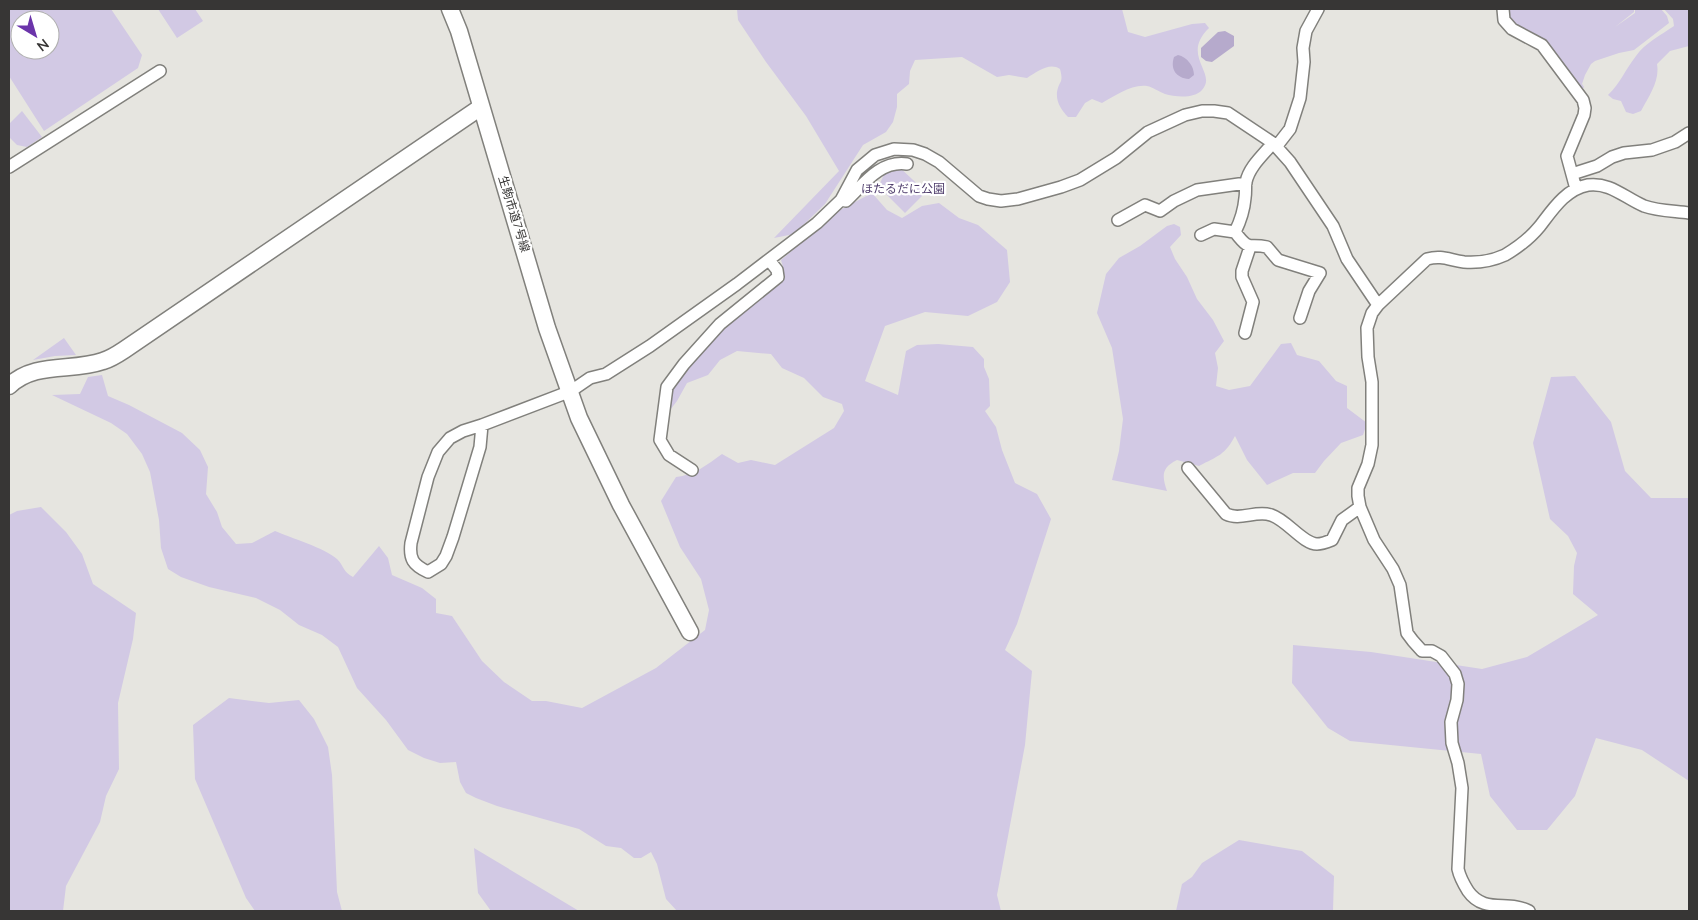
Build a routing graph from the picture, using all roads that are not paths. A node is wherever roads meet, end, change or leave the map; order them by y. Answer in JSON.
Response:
{"nodes":[{"id":1,"x":450,"y":9,"type":"edge"},
{"id":2,"x":1318,"y":9,"type":"edge"},
{"id":3,"x":1502,"y":9,"type":"edge"},
{"id":4,"x":160,"y":71,"type":"dead end"},
{"id":5,"x":481,"y":107,"type":"junction"},
{"id":6,"x":1689,"y":133,"type":"edge"},
{"id":7,"x":1275,"y":145,"type":"junction"},
{"id":8,"x":907,"y":164,"type":"dead end"},
{"id":9,"x":9,"y":167,"type":"edge"},
{"id":10,"x":1572,"y":174,"type":"junction"},
{"id":11,"x":1246,"y":183,"type":"junction"},
{"id":12,"x":1576,"y":189,"type":"junction"},
{"id":13,"x":841,"y":200,"type":"junction"},
{"id":14,"x":1689,"y":213,"type":"edge"},
{"id":15,"x":1118,"y":220,"type":"dead end"},
{"id":16,"x":1235,"y":232,"type":"junction"},
{"id":17,"x":1201,"y":235,"type":"dead end"},
{"id":18,"x":1250,"y":247,"type":"junction"},
{"id":19,"x":769,"y":260,"type":"junction"},
{"id":20,"x":1378,"y":305,"type":"junction"},
{"id":21,"x":1300,"y":318,"type":"dead end"},
{"id":22,"x":1245,"y":333,"type":"dead end"},
{"id":23,"x":9,"y":386,"type":"edge"},
{"id":24,"x":571,"y":391,"type":"junction"},
{"id":25,"x":482,"y":425,"type":"junction"},
{"id":26,"x":1188,"y":468,"type":"dead end"},
{"id":27,"x":692,"y":470,"type":"dead end"},
{"id":28,"x":1360,"y":507,"type":"junction"},
{"id":29,"x":690,"y":632,"type":"dead end"},
{"id":30,"x":1529,"y":911,"type":"edge"}],
"edges":[{"from":1,"to":5,"type":"street","name":"生駒市道7号線"},
{"from":2,"to":7,"type":"street"},
{"from":3,"to":10,"type":"street"},
{"from":4,"to":9,"type":"street"},
{"from":5,"to":23,"type":"street"},
{"from":5,"to":24,"type":"street","name":"生駒市道7号線"},
{"from":6,"to":10,"type":"street"},
{"from":7,"to":11,"type":"street"},
{"from":7,"to":13,"type":"street"},
{"from":7,"to":20,"type":"street"},
{"from":8,"to":13,"type":"street"},
{"from":10,"to":12,"type":"street"},
{"from":11,"to":15,"type":"street"},
{"from":11,"to":16,"type":"street"},
{"from":12,"to":14,"type":"street"},
{"from":12,"to":20,"type":"street"},
{"from":13,"to":19,"type":"street"},
{"from":16,"to":17,"type":"street"},
{"from":16,"to":18,"type":"street"},
{"from":18,"to":21,"type":"street"},
{"from":18,"to":22,"type":"street"},
{"from":19,"to":24,"type":"street"},
{"from":19,"to":27,"type":"street"},
{"from":20,"to":28,"type":"street"},
{"from":24,"to":25,"type":"street"},
{"from":24,"to":29,"type":"street","name":"生駒市道7号線"},
{"from":25,"to":25,"type":"street"},
{"from":26,"to":28,"type":"street"},
{"from":28,"to":30,"type":"street"}]}
